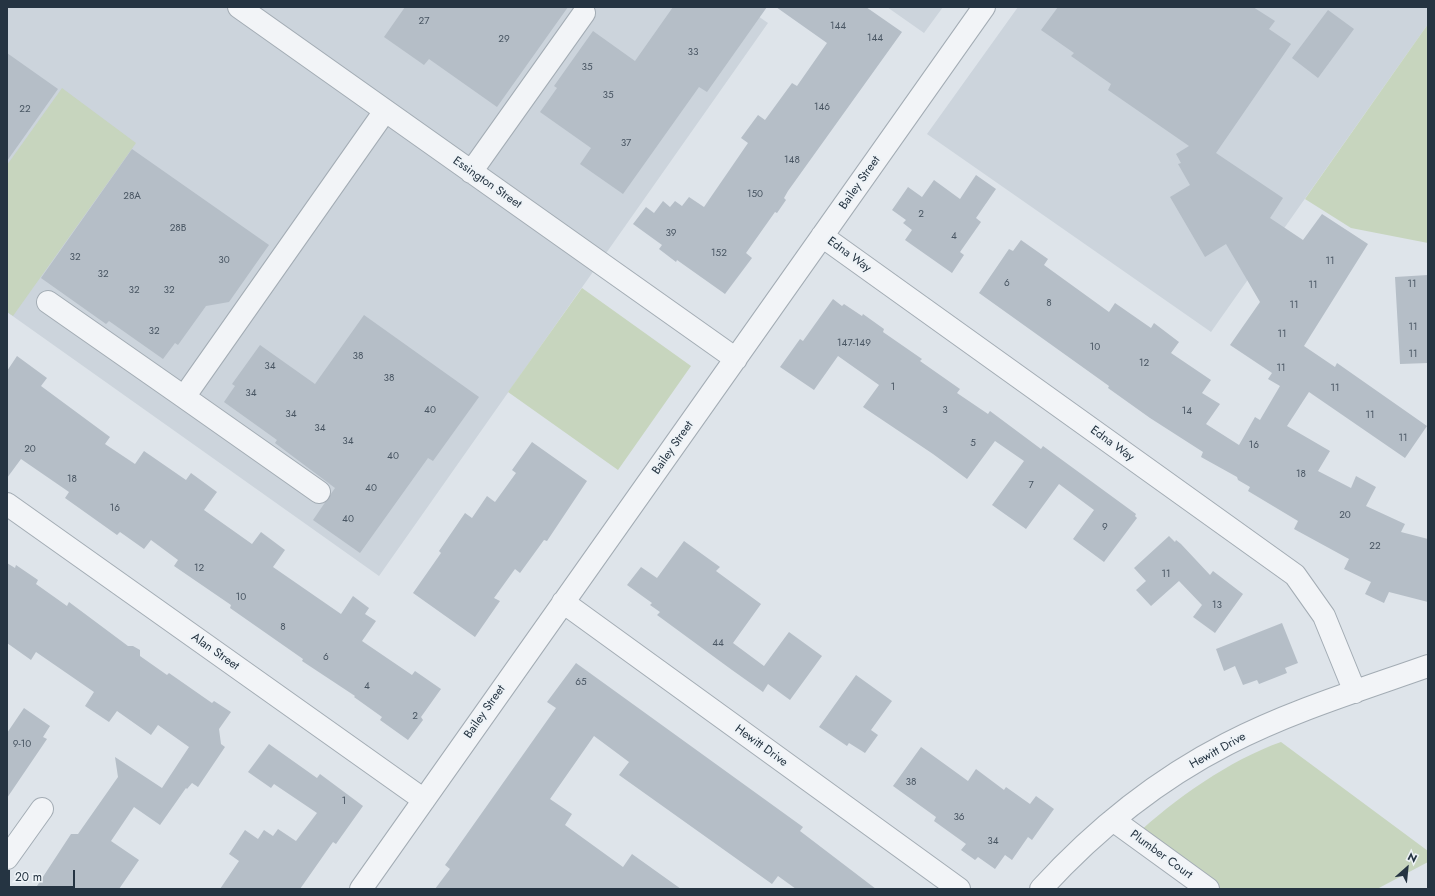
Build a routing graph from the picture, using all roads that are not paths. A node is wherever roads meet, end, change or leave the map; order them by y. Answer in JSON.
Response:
{"nodes":[{"id":1,"x":239,"y":7,"type":"edge"},
{"id":2,"x":984,"y":7,"type":"edge"},
{"id":3,"x":584,"y":13,"type":"dead end"},
{"id":4,"x":385,"y":111,"type":"junction"},
{"id":5,"x":471,"y":172,"type":"junction"},
{"id":6,"x":822,"y":236,"type":"junction"},
{"id":7,"x":48,"y":302,"type":"dead end"},
{"id":8,"x":736,"y":359,"type":"junction"},
{"id":9,"x":184,"y":397,"type":"junction"},
{"id":10,"x":319,"y":492,"type":"dead end"},
{"id":11,"x":7,"y":504,"type":"edge"},
{"id":12,"x":563,"y":602,"type":"junction"},
{"id":13,"x":1428,"y":666,"type":"edge"},
{"id":14,"x":1355,"y":692,"type":"junction"},
{"id":15,"x":424,"y":800,"type":"junction"},
{"id":16,"x":42,"y":809,"type":"dead end"},
{"id":17,"x":1113,"y":820,"type":"junction"},
{"id":18,"x":10,"y":849,"type":"edge"},
{"id":19,"x":361,"y":889,"type":"edge"},
{"id":20,"x":959,"y":889,"type":"edge"},
{"id":21,"x":1041,"y":889,"type":"edge"},
{"id":22,"x":1208,"y":889,"type":"edge"}],
"edges":[{"from":1,"to":4,"type":"street","name":"Essington Street"},
{"from":2,"to":6,"type":"street","name":"Bailey Street"},
{"from":3,"to":5,"type":"street"},
{"from":4,"to":5,"type":"street","name":"Essington Street"},
{"from":4,"to":9,"type":"street"},
{"from":5,"to":8,"type":"street","name":"Essington Street"},
{"from":6,"to":8,"type":"street","name":"Bailey Street"},
{"from":6,"to":14,"type":"street","name":"Edna Way"},
{"from":7,"to":9,"type":"street"},
{"from":8,"to":12,"type":"street","name":"Bailey Street"},
{"from":9,"to":10,"type":"street"},
{"from":11,"to":15,"type":"street","name":"Alan Street"},
{"from":12,"to":15,"type":"street","name":"Bailey Street"},
{"from":12,"to":20,"type":"street","name":"Hewitt Drive"},
{"from":13,"to":14,"type":"street","name":"Hewitt Drive"},
{"from":14,"to":17,"type":"street","name":"Hewitt Drive"},
{"from":15,"to":19,"type":"street","name":"Bailey Street"},
{"from":16,"to":18,"type":"street"},
{"from":17,"to":21,"type":"street","name":"Hewitt Drive"},
{"from":17,"to":22,"type":"street","name":"Plumber Court"}]}
